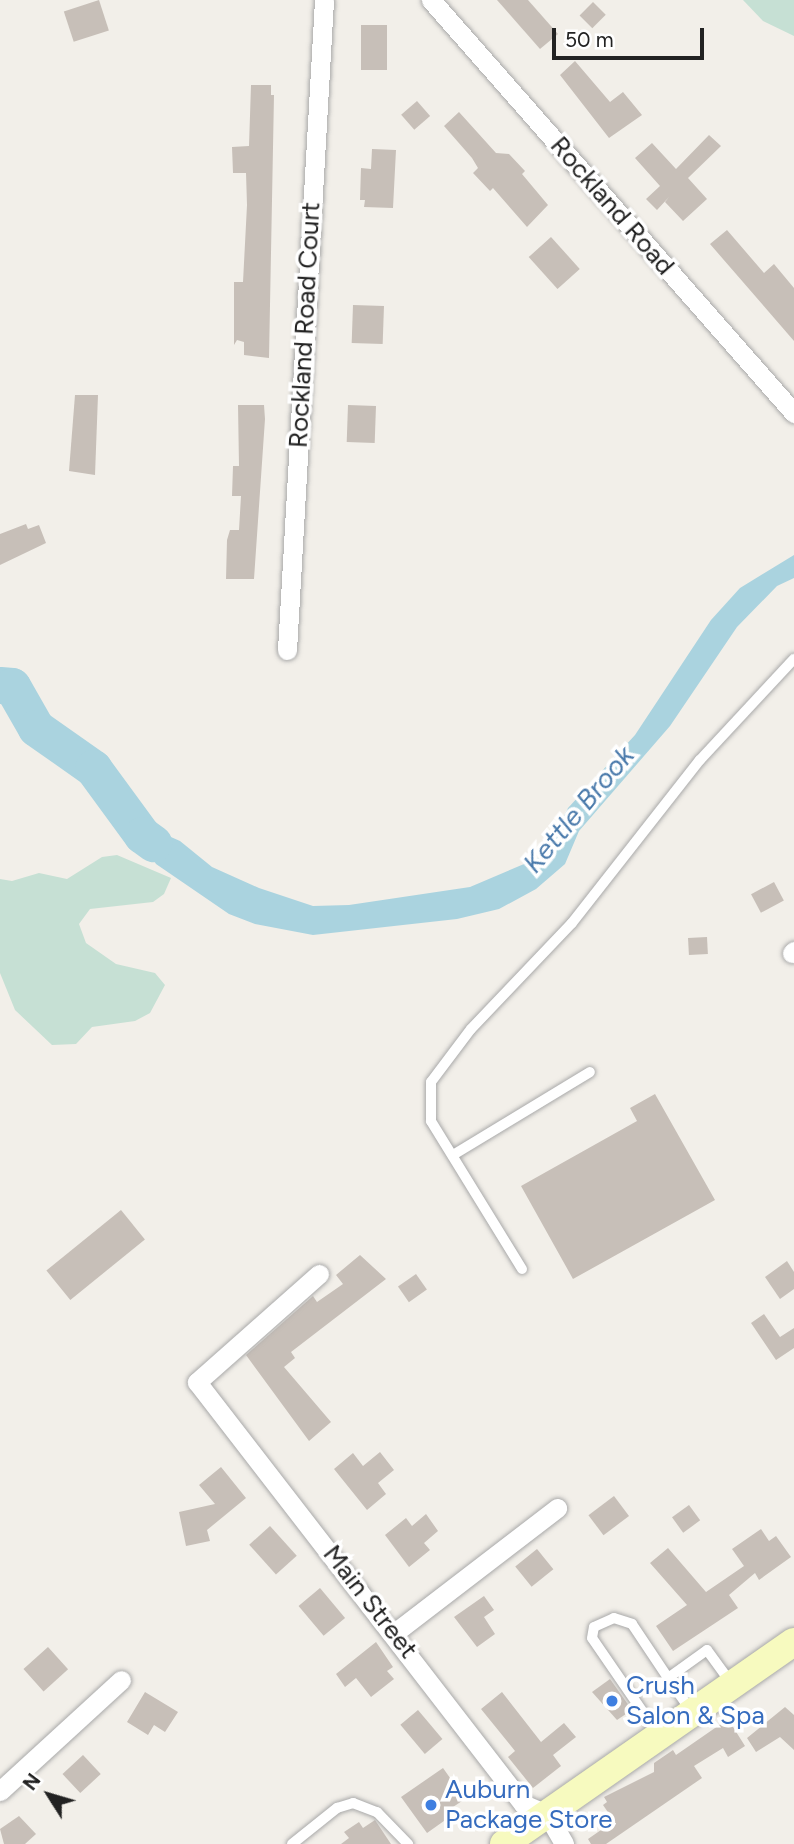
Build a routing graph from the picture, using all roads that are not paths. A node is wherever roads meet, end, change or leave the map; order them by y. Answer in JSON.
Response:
{"nodes":[{"id":1,"x":324,"y":0,"type":"edge"},
{"id":2,"x":431,"y":0,"type":"edge"},
{"id":3,"x":794,"y":412,"type":"edge"},
{"id":4,"x":287,"y":650,"type":"dead end"},
{"id":5,"x":794,"y":659,"type":"edge"},
{"id":6,"x":590,"y":1072,"type":"dead end"},
{"id":7,"x":453,"y":1155,"type":"junction"},
{"id":8,"x":522,"y":1269,"type":"dead end"},
{"id":9,"x":319,"y":1274,"type":"dead end"},
{"id":10,"x":557,"y":1508,"type":"dead end"},
{"id":11,"x":393,"y":1634,"type":"junction"},
{"id":12,"x":794,"y":1642,"type":"edge"},
{"id":13,"x":668,"y":1678,"type":"junction"},
{"id":14,"x":121,"y":1680,"type":"dead end"},
{"id":15,"x":733,"y":1687,"type":"junction"},
{"id":16,"x":693,"y":1714,"type":"junction"},
{"id":17,"x":660,"y":1737,"type":"junction"},
{"id":18,"x":0,"y":1791,"type":"edge"},
{"id":19,"x":547,"y":1814,"type":"junction"},
{"id":20,"x":292,"y":1844,"type":"edge"},
{"id":21,"x":408,"y":1844,"type":"edge"},
{"id":22,"x":504,"y":1844,"type":"edge"},
{"id":23,"x":564,"y":1844,"type":"edge"}],
"edges":[{"from":1,"to":4,"type":"street","name":"Rockland Road Court"},
{"from":2,"to":3,"type":"street","name":"Rockland Road"},
{"from":5,"to":7,"type":"lane"},
{"from":6,"to":7,"type":"lane"},
{"from":7,"to":8,"type":"lane"},
{"from":9,"to":11,"type":"street","name":"Main Street"},
{"from":10,"to":11,"type":"street"},
{"from":11,"to":19,"type":"street","name":"Main Street"},
{"from":12,"to":15,"type":"main road"},
{"from":13,"to":15,"type":"lane"},
{"from":13,"to":16,"type":"lane"},
{"from":13,"to":17,"type":"lane"},
{"from":14,"to":18,"type":"street"},
{"from":15,"to":16,"type":"main road"},
{"from":16,"to":17,"type":"main road"},
{"from":17,"to":19,"type":"main road"},
{"from":19,"to":22,"type":"main road"},
{"from":19,"to":23,"type":"street"},
{"from":20,"to":21,"type":"lane"}]}
